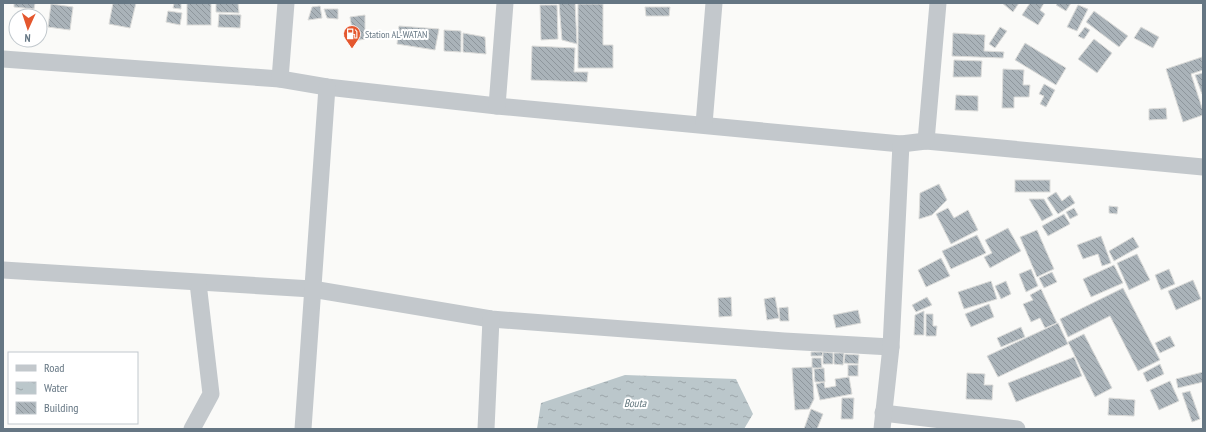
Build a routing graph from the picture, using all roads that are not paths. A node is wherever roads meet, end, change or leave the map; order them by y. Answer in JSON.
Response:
{"nodes":[{"id":1,"x":286,"y":3,"type":"edge"},
{"id":2,"x":505,"y":3,"type":"edge"},
{"id":3,"x":714,"y":3,"type":"edge"},
{"id":4,"x":938,"y":3,"type":"edge"},
{"id":5,"x":3,"y":59,"type":"edge"},
{"id":6,"x":280,"y":79,"type":"junction"},
{"id":7,"x":327,"y":87,"type":"junction"},
{"id":8,"x":496,"y":106,"type":"junction"},
{"id":9,"x":704,"y":124,"type":"junction"},
{"id":10,"x":926,"y":141,"type":"junction"},
{"id":11,"x":901,"y":144,"type":"junction"},
{"id":12,"x":1203,"y":167,"type":"edge"},
{"id":13,"x":3,"y":270,"type":"edge"},
{"id":14,"x":198,"y":283,"type":"junction"},
{"id":15,"x":312,"y":289,"type":"junction"},
{"id":16,"x":491,"y":319,"type":"junction"},
{"id":17,"x":891,"y":347,"type":"junction"},
{"id":18,"x":883,"y":421,"type":"edge"},
{"id":19,"x":192,"y":429,"type":"edge"},
{"id":20,"x":303,"y":429,"type":"edge"},
{"id":21,"x":486,"y":429,"type":"edge"},
{"id":22,"x":1017,"y":429,"type":"edge"}],
"edges":[{"from":1,"to":6,"type":"street"},
{"from":2,"to":8,"type":"street"},
{"from":3,"to":9,"type":"street"},
{"from":4,"to":10,"type":"street"},
{"from":5,"to":6,"type":"street"},
{"from":6,"to":7,"type":"street"},
{"from":7,"to":8,"type":"street"},
{"from":7,"to":15,"type":"street"},
{"from":8,"to":9,"type":"street"},
{"from":9,"to":11,"type":"street"},
{"from":10,"to":11,"type":"street"},
{"from":10,"to":12,"type":"street"},
{"from":11,"to":17,"type":"street"},
{"from":13,"to":14,"type":"street"},
{"from":14,"to":15,"type":"street"},
{"from":14,"to":19,"type":"street"},
{"from":15,"to":16,"type":"street"},
{"from":15,"to":20,"type":"street"},
{"from":16,"to":17,"type":"street"},
{"from":16,"to":21,"type":"street"},
{"from":17,"to":18,"type":"street"},
{"from":18,"to":22,"type":"street"}]}
